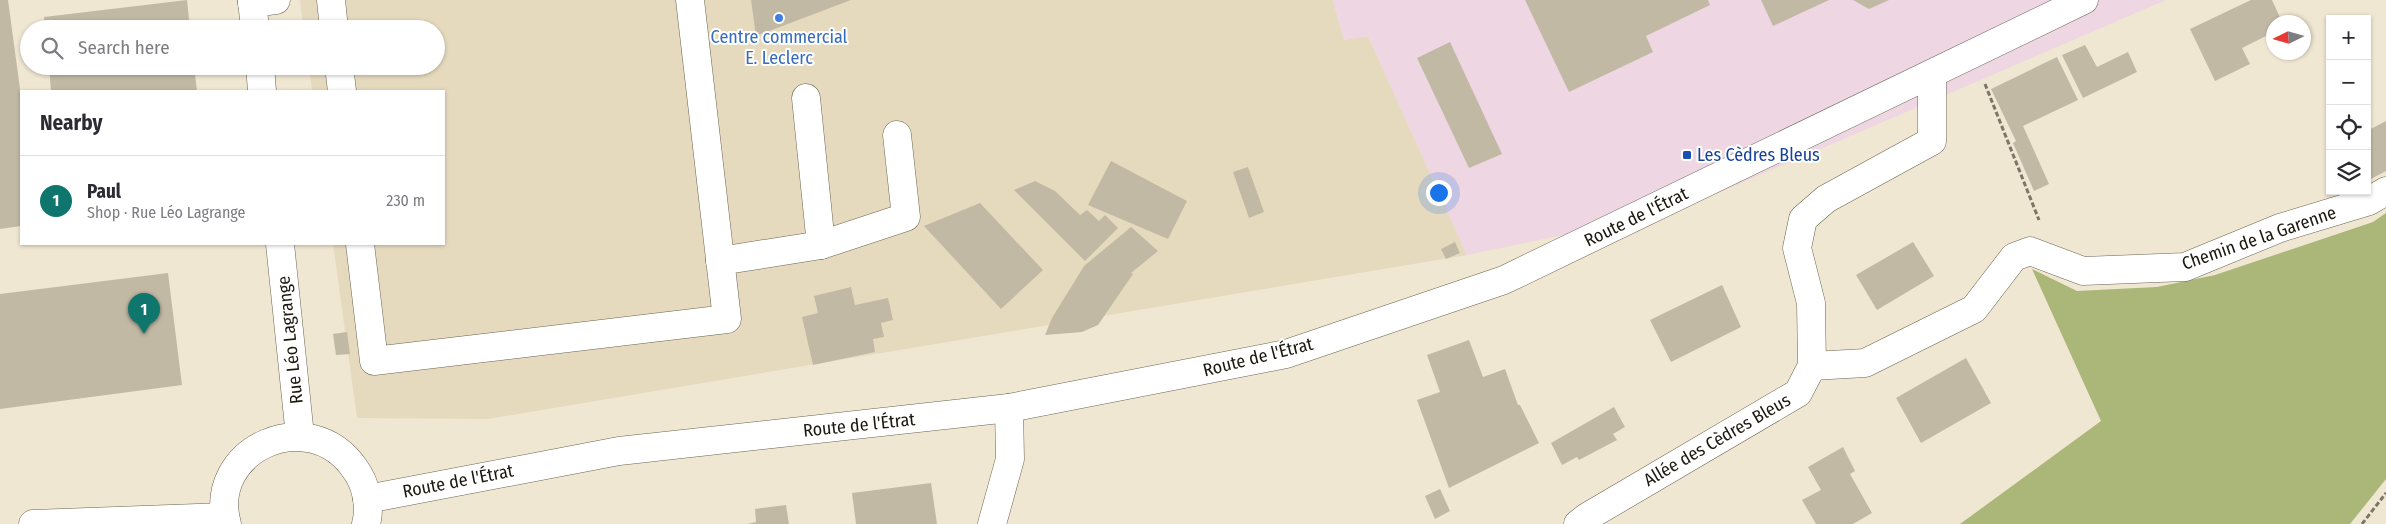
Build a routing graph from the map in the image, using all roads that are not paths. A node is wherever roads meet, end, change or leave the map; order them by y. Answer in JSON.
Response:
{"nodes":[{"id":1,"x":331,"y":0,"type":"edge"},
{"id":2,"x":690,"y":0,"type":"edge"},
{"id":3,"x":2084,"y":0,"type":"edge"},
{"id":4,"x":333,"y":20,"type":"edge"},
{"id":5,"x":1932,"y":74,"type":"junction"},
{"id":6,"x":261,"y":75,"type":"edge"},
{"id":7,"x":340,"y":75,"type":"edge"},
{"id":8,"x":262,"y":90,"type":"edge"},
{"id":9,"x":342,"y":90,"type":"edge"},
{"id":10,"x":806,"y":98,"type":"dead end"},
{"id":11,"x":897,"y":135,"type":"dead end"},
{"id":12,"x":2386,"y":191,"type":"edge"},
{"id":13,"x":280,"y":245,"type":"edge"},
{"id":14,"x":360,"y":245,"type":"edge"},
{"id":15,"x":821,"y":245,"type":"junction"},
{"id":16,"x":720,"y":261,"type":"junction"},
{"id":17,"x":1812,"y":366,"type":"junction"},
{"id":18,"x":1008,"y":408,"type":"junction"},
{"id":19,"x":300,"y":436,"type":"junction"},
{"id":20,"x":366,"y":511,"type":"edge"},
{"id":21,"x":226,"y":521,"type":"edge"},
{"id":22,"x":33,"y":524,"type":"edge"},
{"id":23,"x":992,"y":524,"type":"edge"},
{"id":24,"x":1578,"y":524,"type":"edge"}],
"edges":[{"from":1,"to":4,"type":"main road"},
{"from":2,"to":16,"type":"main road"},
{"from":3,"to":5,"type":"main road","name":"Route de l'Étrat"},
{"from":5,"to":17,"type":"main road","name":"Allée des Cèdres Bleus"},
{"from":5,"to":18,"type":"main road","name":"Route de l'Étrat"},
{"from":6,"to":8,"type":"main road"},
{"from":7,"to":9,"type":"main road"},
{"from":10,"to":15,"type":"main road"},
{"from":11,"to":15,"type":"main road"},
{"from":12,"to":17,"type":"main road","name":"Chemin de la Garenne"},
{"from":13,"to":19,"type":"main road","name":"Rue Léo Lagrange"},
{"from":14,"to":16,"type":"main road"},
{"from":15,"to":16,"type":"main road"},
{"from":17,"to":24,"type":"main road","name":"Allée des Cèdres Bleus"},
{"from":18,"to":20,"type":"main road","name":"Route de l'Étrat"},
{"from":18,"to":23,"type":"main road"},
{"from":19,"to":20,"type":"main road"},
{"from":19,"to":21,"type":"main road"},
{"from":21,"to":22,"type":"main road"}]}
